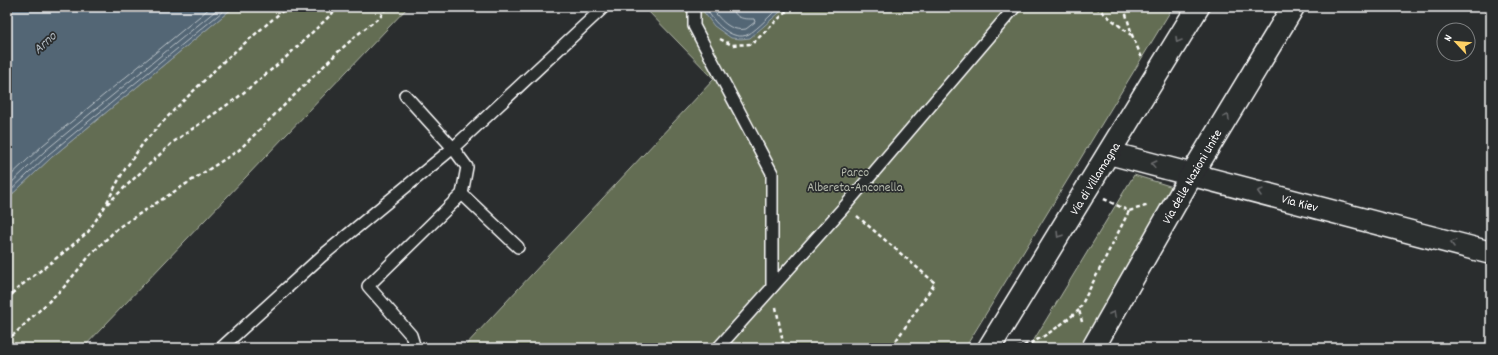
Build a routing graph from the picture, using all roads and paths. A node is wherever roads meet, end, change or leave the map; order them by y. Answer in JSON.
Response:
{"nodes":[{"id":1,"x":287,"y":7,"type":"edge"},
{"id":2,"x":339,"y":7,"type":"edge"},
{"id":3,"x":386,"y":7,"type":"edge"},
{"id":4,"x":604,"y":7,"type":"edge"},
{"id":5,"x":694,"y":7,"type":"edge"},
{"id":6,"x":791,"y":7,"type":"edge"},
{"id":7,"x":1015,"y":7,"type":"edge"},
{"id":8,"x":1096,"y":7,"type":"edge"},
{"id":9,"x":1124,"y":7,"type":"edge"},
{"id":10,"x":1198,"y":7,"type":"edge"},
{"id":11,"x":1293,"y":7,"type":"edge"},
{"id":12,"x":694,"y":26,"type":"junction"},
{"id":13,"x":1132,"y":35,"type":"junction"},
{"id":14,"x":1144,"y":60,"type":"dead end"},
{"id":15,"x":405,"y":94,"type":"dead end"},
{"id":16,"x":454,"y":148,"type":"junction"},
{"id":17,"x":1109,"y":153,"type":"junction"},
{"id":18,"x":1192,"y":174,"type":"junction"},
{"id":19,"x":462,"y":194,"type":"junction"},
{"id":20,"x":1102,"y":198,"type":"dead end"},
{"id":21,"x":106,"y":204,"type":"junction"},
{"id":22,"x":1152,"y":204,"type":"dead end"},
{"id":23,"x":845,"y":206,"type":"junction"},
{"id":24,"x":1129,"y":211,"type":"junction"},
{"id":25,"x":518,"y":247,"type":"dead end"},
{"id":26,"x":1491,"y":253,"type":"edge"},
{"id":27,"x":772,"y":287,"type":"junction"},
{"id":28,"x":7,"y":300,"type":"edge"},
{"id":29,"x":1079,"y":310,"type":"junction"},
{"id":30,"x":1083,"y":327,"type":"dead end"},
{"id":31,"x":7,"y":341,"type":"edge"},
{"id":32,"x":221,"y":348,"type":"edge"},
{"id":33,"x":415,"y":348,"type":"edge"},
{"id":34,"x":718,"y":348,"type":"edge"},
{"id":35,"x":784,"y":348,"type":"edge"},
{"id":36,"x":891,"y":348,"type":"edge"},
{"id":37,"x":989,"y":348,"type":"edge"},
{"id":38,"x":1017,"y":348,"type":"edge"},
{"id":39,"x":1093,"y":348,"type":"edge"}],
"edges":[{"from":1,"to":21,"type":"path"},
{"from":2,"to":21,"type":"path"},
{"from":3,"to":31,"type":"path"},
{"from":4,"to":16,"type":"lane"},
{"from":5,"to":12,"type":"lane"},
{"from":6,"to":12,"type":"path"},
{"from":7,"to":23,"type":"lane"},
{"from":8,"to":13,"type":"path"},
{"from":9,"to":13,"type":"path"},
{"from":10,"to":17,"type":"street","name":"Via di Villamagna","one_way":true},
{"from":18,"to":11,"type":"street","name":"Via delle Nazioni Unite","one_way":true},
{"from":12,"to":27,"type":"lane"},
{"from":13,"to":14,"type":"path"},
{"from":15,"to":16,"type":"lane"},
{"from":16,"to":19,"type":"lane"},
{"from":16,"to":32,"type":"lane"},
{"from":18,"to":17,"type":"street","name":"Via Kiev","one_way":true},
{"from":17,"to":37,"type":"street","name":"Via di Villamagna","one_way":true},
{"from":26,"to":18,"type":"street","name":"Via Kiev","one_way":true},
{"from":39,"to":18,"type":"street","name":"Via delle Nazioni Unite","one_way":true},
{"from":19,"to":25,"type":"lane"},
{"from":19,"to":33,"type":"lane"},
{"from":20,"to":24,"type":"path"},
{"from":21,"to":28,"type":"path"},
{"from":22,"to":24,"type":"path"},
{"from":23,"to":27,"type":"lane"},
{"from":23,"to":36,"type":"path"},
{"from":24,"to":29,"type":"path"},
{"from":27,"to":34,"type":"lane"},
{"from":27,"to":35,"type":"path"},
{"from":29,"to":30,"type":"path"},
{"from":29,"to":38,"type":"path"}]}
